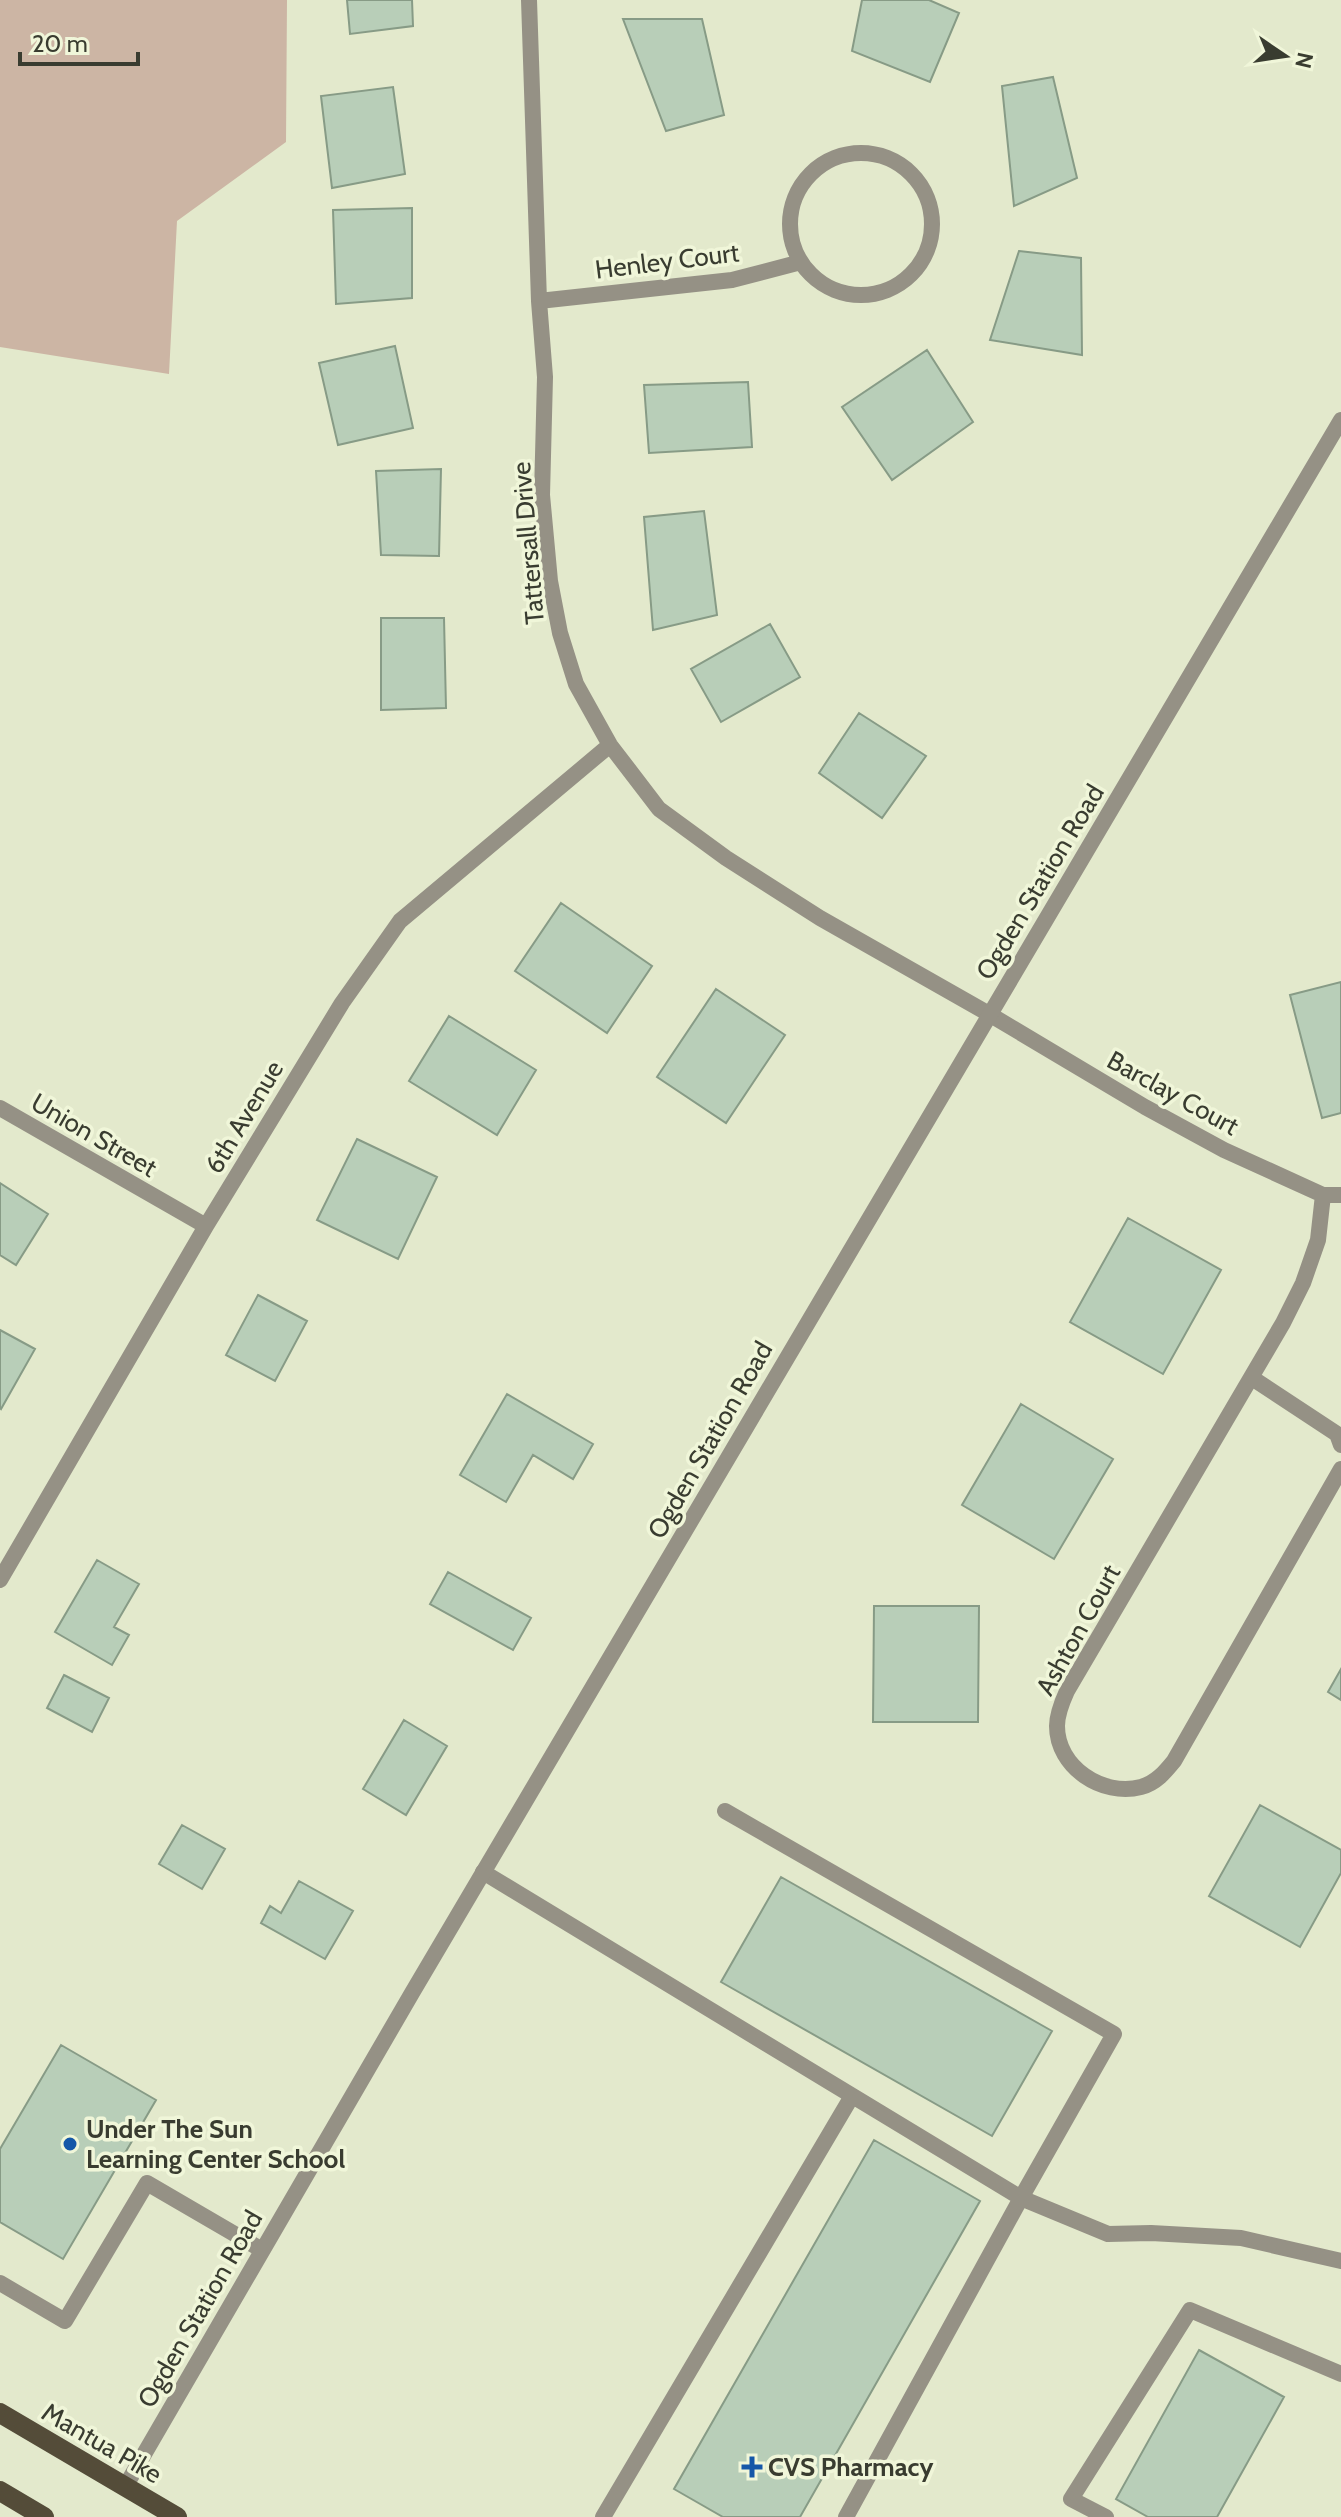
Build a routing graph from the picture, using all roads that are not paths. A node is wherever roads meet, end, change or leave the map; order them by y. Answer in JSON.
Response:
{"nodes":[{"id":1,"x":529,"y":0,"type":"edge"},
{"id":2,"x":801,"y":262,"type":"junction"},
{"id":3,"x":539,"y":301,"type":"junction"},
{"id":4,"x":1341,"y":420,"type":"edge"},
{"id":5,"x":610,"y":745,"type":"junction"},
{"id":6,"x":989,"y":1014,"type":"junction"},
{"id":7,"x":0,"y":1108,"type":"edge"},
{"id":8,"x":1323,"y":1195,"type":"junction"},
{"id":9,"x":1341,"y":1195,"type":"edge"},
{"id":10,"x":206,"y":1226,"type":"junction"},
{"id":11,"x":1252,"y":1378,"type":"junction"},
{"id":12,"x":1341,"y":1445,"type":"edge"},
{"id":13,"x":1341,"y":1469,"type":"edge"},
{"id":14,"x":0,"y":1580,"type":"edge"},
{"id":15,"x":725,"y":1811,"type":"dead end"},
{"id":16,"x":483,"y":1872,"type":"junction"},
{"id":17,"x":852,"y":2096,"type":"junction"},
{"id":18,"x":1021,"y":2198,"type":"junction"},
{"id":19,"x":262,"y":2250,"type":"junction"},
{"id":20,"x":1341,"y":2261,"type":"edge"},
{"id":21,"x":0,"y":2283,"type":"edge"},
{"id":22,"x":1341,"y":2374,"type":"edge"},
{"id":23,"x":0,"y":2413,"type":"edge"},
{"id":24,"x":125,"y":2487,"type":"junction"},
{"id":25,"x":0,"y":2491,"type":"edge"},
{"id":26,"x":44,"y":2517,"type":"edge"},
{"id":27,"x":177,"y":2517,"type":"edge"},
{"id":28,"x":603,"y":2517,"type":"edge"},
{"id":29,"x":846,"y":2517,"type":"edge"},
{"id":30,"x":1106,"y":2517,"type":"edge"}],
"edges":[{"from":1,"to":3,"type":"street","name":"Tattersall Drive"},
{"from":2,"to":2,"type":"street"},
{"from":2,"to":3,"type":"street","name":"Henley Court"},
{"from":3,"to":5,"type":"street","name":"Tattersall Drive"},
{"from":4,"to":6,"type":"street","name":"Ogden Station Road"},
{"from":5,"to":6,"type":"street","name":"Tattersall Drive"},
{"from":5,"to":10,"type":"street","name":"6th Avenue"},
{"from":6,"to":8,"type":"street","name":"Barclay Court"},
{"from":6,"to":16,"type":"street","name":"Ogden Station Road"},
{"from":7,"to":10,"type":"street","name":"Union Street"},
{"from":8,"to":9,"type":"street","name":"Barclay Court"},
{"from":8,"to":11,"type":"street","name":"Ashton Court"},
{"from":10,"to":14,"type":"street","name":"6th Avenue"},
{"from":11,"to":12,"type":"street"},
{"from":11,"to":13,"type":"street","name":"Ashton Court"},
{"from":15,"to":18,"type":"street"},
{"from":16,"to":17,"type":"street"},
{"from":16,"to":19,"type":"street","name":"Ogden Station Road"},
{"from":17,"to":18,"type":"street"},
{"from":17,"to":28,"type":"street"},
{"from":18,"to":20,"type":"street"},
{"from":18,"to":29,"type":"street"},
{"from":19,"to":21,"type":"street"},
{"from":19,"to":24,"type":"street","name":"Ogden Station Road"},
{"from":22,"to":30,"type":"street"},
{"from":23,"to":24,"type":"main road","name":"Mantua Pike"},
{"from":24,"to":27,"type":"main road","name":"Mantua Pike"},
{"from":25,"to":26,"type":"main road"}]}
